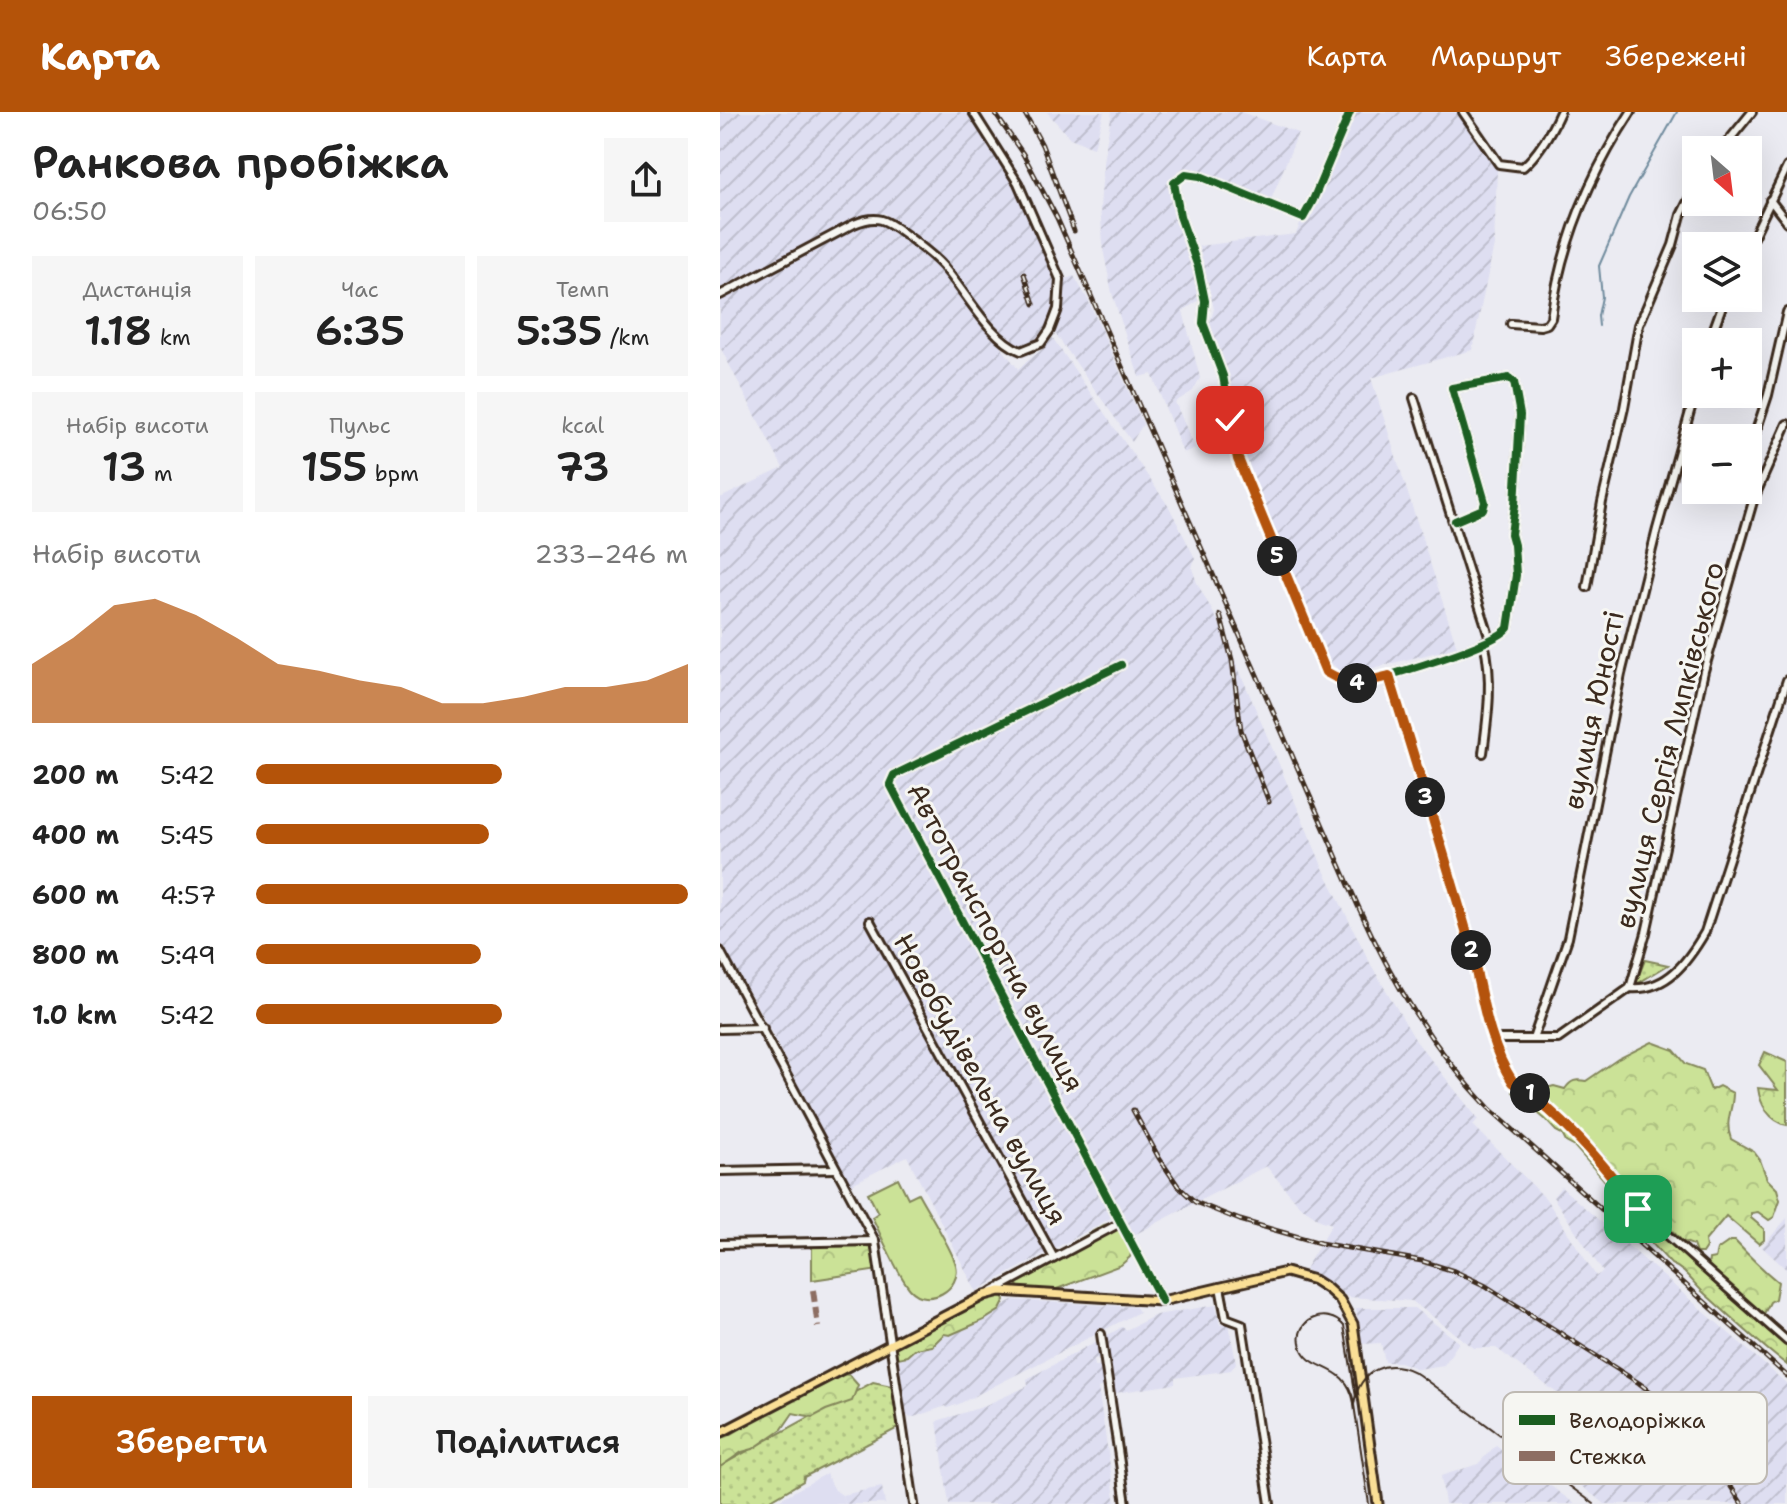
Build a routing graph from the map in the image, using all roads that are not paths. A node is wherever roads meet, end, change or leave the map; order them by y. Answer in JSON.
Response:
{"nodes":[{"id":1,"x":973,"y":112,"type":"edge"},
{"id":2,"x":1350,"y":112,"type":"edge"},
{"id":3,"x":1463,"y":112,"type":"edge"},
{"id":4,"x":1560,"y":112,"type":"edge"},
{"id":5,"x":1631,"y":112,"type":"edge"},
{"id":6,"x":1752,"y":112,"type":"edge"},
{"id":7,"x":1732,"y":136,"type":"edge"},
{"id":8,"x":1787,"y":167,"type":"edge"},
{"id":9,"x":1770,"y":200,"type":"junction"},
{"id":10,"x":1682,"y":213,"type":"edge"},
{"id":11,"x":1787,"y":222,"type":"edge"},
{"id":12,"x":1755,"y":232,"type":"edge"},
{"id":13,"x":720,"y":295,"type":"edge"},
{"id":14,"x":1787,"y":312,"type":"edge"},
{"id":15,"x":1511,"y":324,"type":"dead end"},
{"id":16,"x":1414,"y":398,"type":"dead end"},
{"id":17,"x":1691,"y":408,"type":"edge"},
{"id":18,"x":1758,"y":424,"type":"edge"},
{"id":19,"x":1787,"y":424,"type":"edge"},
{"id":20,"x":1455,"y":521,"type":"junction"},
{"id":21,"x":1587,"y":587,"type":"dead end"},
{"id":22,"x":1487,"y":640,"type":"junction"},
{"id":23,"x":1121,"y":665,"type":"dead end"},
{"id":24,"x":1389,"y":676,"type":"junction"},
{"id":25,"x":1787,"y":680,"type":"edge"},
{"id":26,"x":1483,"y":753,"type":"dead end"},
{"id":27,"x":870,"y":921,"type":"dead end"},
{"id":28,"x":720,"y":952,"type":"edge"},
{"id":29,"x":1630,"y":988,"type":"junction"},
{"id":30,"x":763,"y":1028,"type":"junction"},
{"id":31,"x":720,"y":1029,"type":"edge"},
{"id":32,"x":1494,"y":1039,"type":"junction"},
{"id":33,"x":1533,"y":1039,"type":"junction"},
{"id":34,"x":836,"y":1169,"type":"junction"},
{"id":35,"x":720,"y":1171,"type":"edge"},
{"id":36,"x":1120,"y":1223,"type":"junction"},
{"id":37,"x":875,"y":1241,"type":"junction"},
{"id":38,"x":720,"y":1244,"type":"edge"},
{"id":39,"x":1054,"y":1258,"type":"junction"},
{"id":40,"x":1220,"y":1287,"type":"junction"},
{"id":41,"x":985,"y":1295,"type":"junction"},
{"id":42,"x":1162,"y":1301,"type":"junction"},
{"id":43,"x":1101,"y":1334,"type":"dead end"},
{"id":44,"x":1787,"y":1341,"type":"edge"},
{"id":45,"x":891,"y":1343,"type":"junction"},
{"id":46,"x":720,"y":1433,"type":"edge"},
{"id":47,"x":914,"y":1504,"type":"edge"},
{"id":48,"x":1126,"y":1504,"type":"edge"},
{"id":49,"x":1270,"y":1504,"type":"edge"},
{"id":50,"x":1378,"y":1504,"type":"edge"}],
"edges":[{"from":1,"to":13,"type":"street"},
{"from":2,"to":24,"type":"street"},
{"from":3,"to":4,"type":"street"},
{"from":5,"to":15,"type":"street"},
{"from":6,"to":7,"type":"street"},
{"from":8,"to":9,"type":"street"},
{"from":9,"to":11,"type":"street"},
{"from":9,"to":12,"type":"street"},
{"from":10,"to":21,"type":"street"},
{"from":14,"to":18,"type":"street"},
{"from":16,"to":20,"type":"street"},
{"from":17,"to":33,"type":"street","name":"вулиця Юності"},
{"from":19,"to":29,"type":"street","name":"вулиця Сергія Липківського"},
{"from":20,"to":22,"type":"street"},
{"from":20,"to":22,"type":"street"},
{"from":22,"to":24,"type":"street"},
{"from":22,"to":26,"type":"street"},
{"from":23,"to":36,"type":"street","name":"Автотранспортна вулиця"},
{"from":24,"to":32,"type":"street"},
{"from":25,"to":29,"type":"street"},
{"from":27,"to":39,"type":"street","name":"Новобудівельна вулиця"},
{"from":28,"to":30,"type":"street"},
{"from":29,"to":33,"type":"street"},
{"from":30,"to":31,"type":"street"},
{"from":30,"to":34,"type":"street"},
{"from":32,"to":33,"type":"street"},
{"from":32,"to":44,"type":"street"},
{"from":34,"to":35,"type":"street"},
{"from":34,"to":37,"type":"street"},
{"from":36,"to":39,"type":"street"},
{"from":36,"to":42,"type":"street","name":"Автотранспортна вулиця"},
{"from":37,"to":38,"type":"street"},
{"from":37,"to":45,"type":"street"},
{"from":39,"to":41,"type":"street"},
{"from":40,"to":42,"type":"main road"},
{"from":40,"to":49,"type":"street"},
{"from":40,"to":50,"type":"main road"},
{"from":41,"to":42,"type":"main road"},
{"from":41,"to":45,"type":"main road"},
{"from":43,"to":48,"type":"street"},
{"from":45,"to":46,"type":"main road"},
{"from":45,"to":47,"type":"street"}]}
